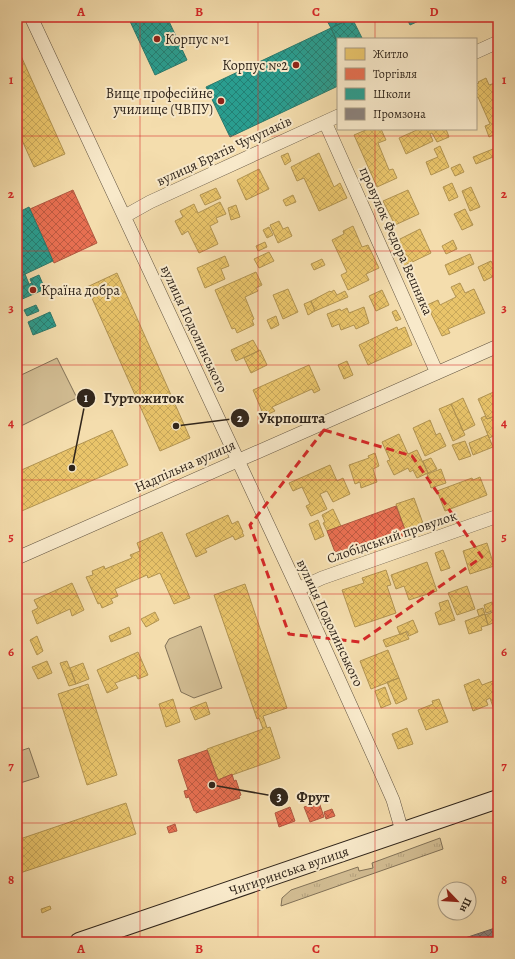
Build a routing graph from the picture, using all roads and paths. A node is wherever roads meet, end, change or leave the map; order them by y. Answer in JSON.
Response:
{"nodes":[{"id":1,"x":31,"y":17,"type":"edge"},
{"id":2,"x":497,"y":46,"type":"edge"},
{"id":3,"x":477,"y":52,"type":"edge"},
{"id":4,"x":337,"y":116,"type":"edge"},
{"id":5,"x":326,"y":122,"type":"junction"},
{"id":6,"x":125,"y":216,"type":"junction"},
{"id":7,"x":498,"y":346,"type":"edge"},
{"id":8,"x":437,"y":373,"type":"junction"},
{"id":9,"x":237,"y":461,"type":"junction"},
{"id":10,"x":498,"y":516,"type":"edge"},
{"id":11,"x":17,"y":558,"type":"edge"},
{"id":12,"x":298,"y":589,"type":"junction"},
{"id":13,"x":498,"y":799,"type":"edge"},
{"id":14,"x":402,"y":831,"type":"junction"},
{"id":15,"x":79,"y":942,"type":"edge"}],
"edges":[{"from":1,"to":6,"type":"street","name":"вулиця Подолинського"},
{"from":2,"to":3,"type":"street"},
{"from":4,"to":5,"type":"street","name":"вулиця Братів Чучупаків"},
{"from":5,"to":6,"type":"street","name":"вулиця Братів Чучупаків"},
{"from":5,"to":8,"type":"street","name":"провулок Федора Вешняка"},
{"from":6,"to":9,"type":"street","name":"вулиця Подолинського"},
{"from":7,"to":8,"type":"street","name":"Надпільна вулиця"},
{"from":8,"to":9,"type":"street","name":"Надпільна вулиця"},
{"from":9,"to":11,"type":"street","name":"Надпільна вулиця"},
{"from":9,"to":12,"type":"street","name":"вулиця Подолинського"},
{"from":10,"to":12,"type":"street","name":"Слобідський провулок"},
{"from":12,"to":14,"type":"street","name":"вулиця Подолинського"},
{"from":13,"to":14,"type":"main road","name":"Чигиринська вулиця"},
{"from":14,"to":15,"type":"main road","name":"Чигиринська вулиця"}]}
